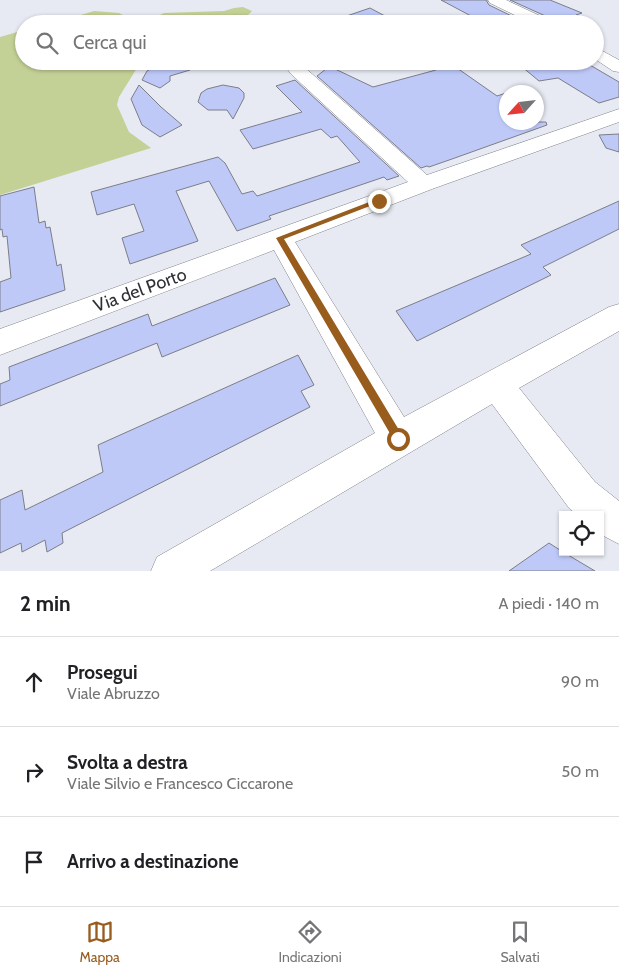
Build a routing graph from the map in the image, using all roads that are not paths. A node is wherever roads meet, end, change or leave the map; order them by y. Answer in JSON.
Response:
{"nodes":[{"id":1,"x":495,"y":0,"type":"edge"},
{"id":2,"x":527,"y":15,"type":"edge"},
{"id":3,"x":604,"y":58,"type":"edge"},
{"id":4,"x":619,"y":67,"type":"edge"},
{"id":5,"x":297,"y":70,"type":"dead end"},
{"id":6,"x":617,"y":117,"type":"edge"},
{"id":7,"x":424,"y":184,"type":"junction"},
{"id":8,"x":280,"y":238,"type":"junction"},
{"id":9,"x":619,"y":316,"type":"edge"},
{"id":10,"x":0,"y":342,"type":"edge"},
{"id":11,"x":496,"y":384,"type":"junction"},
{"id":12,"x":398,"y":439,"type":"junction"},
{"id":13,"x":619,"y":525,"type":"edge"},
{"id":14,"x":171,"y":571,"type":"edge"}],
"edges":[{"from":1,"to":2,"type":"street"},
{"from":3,"to":4,"type":"street"},
{"from":5,"to":7,"type":"street"},
{"from":6,"to":7,"type":"street","name":"Via del Porto"},
{"from":7,"to":8,"type":"street","name":"Via del Porto"},
{"from":8,"to":10,"type":"street","name":"Via del Porto"},
{"from":8,"to":12,"type":"street"},
{"from":9,"to":11,"type":"street"},
{"from":11,"to":12,"type":"street"},
{"from":11,"to":13,"type":"street"},
{"from":12,"to":14,"type":"street"}]}
